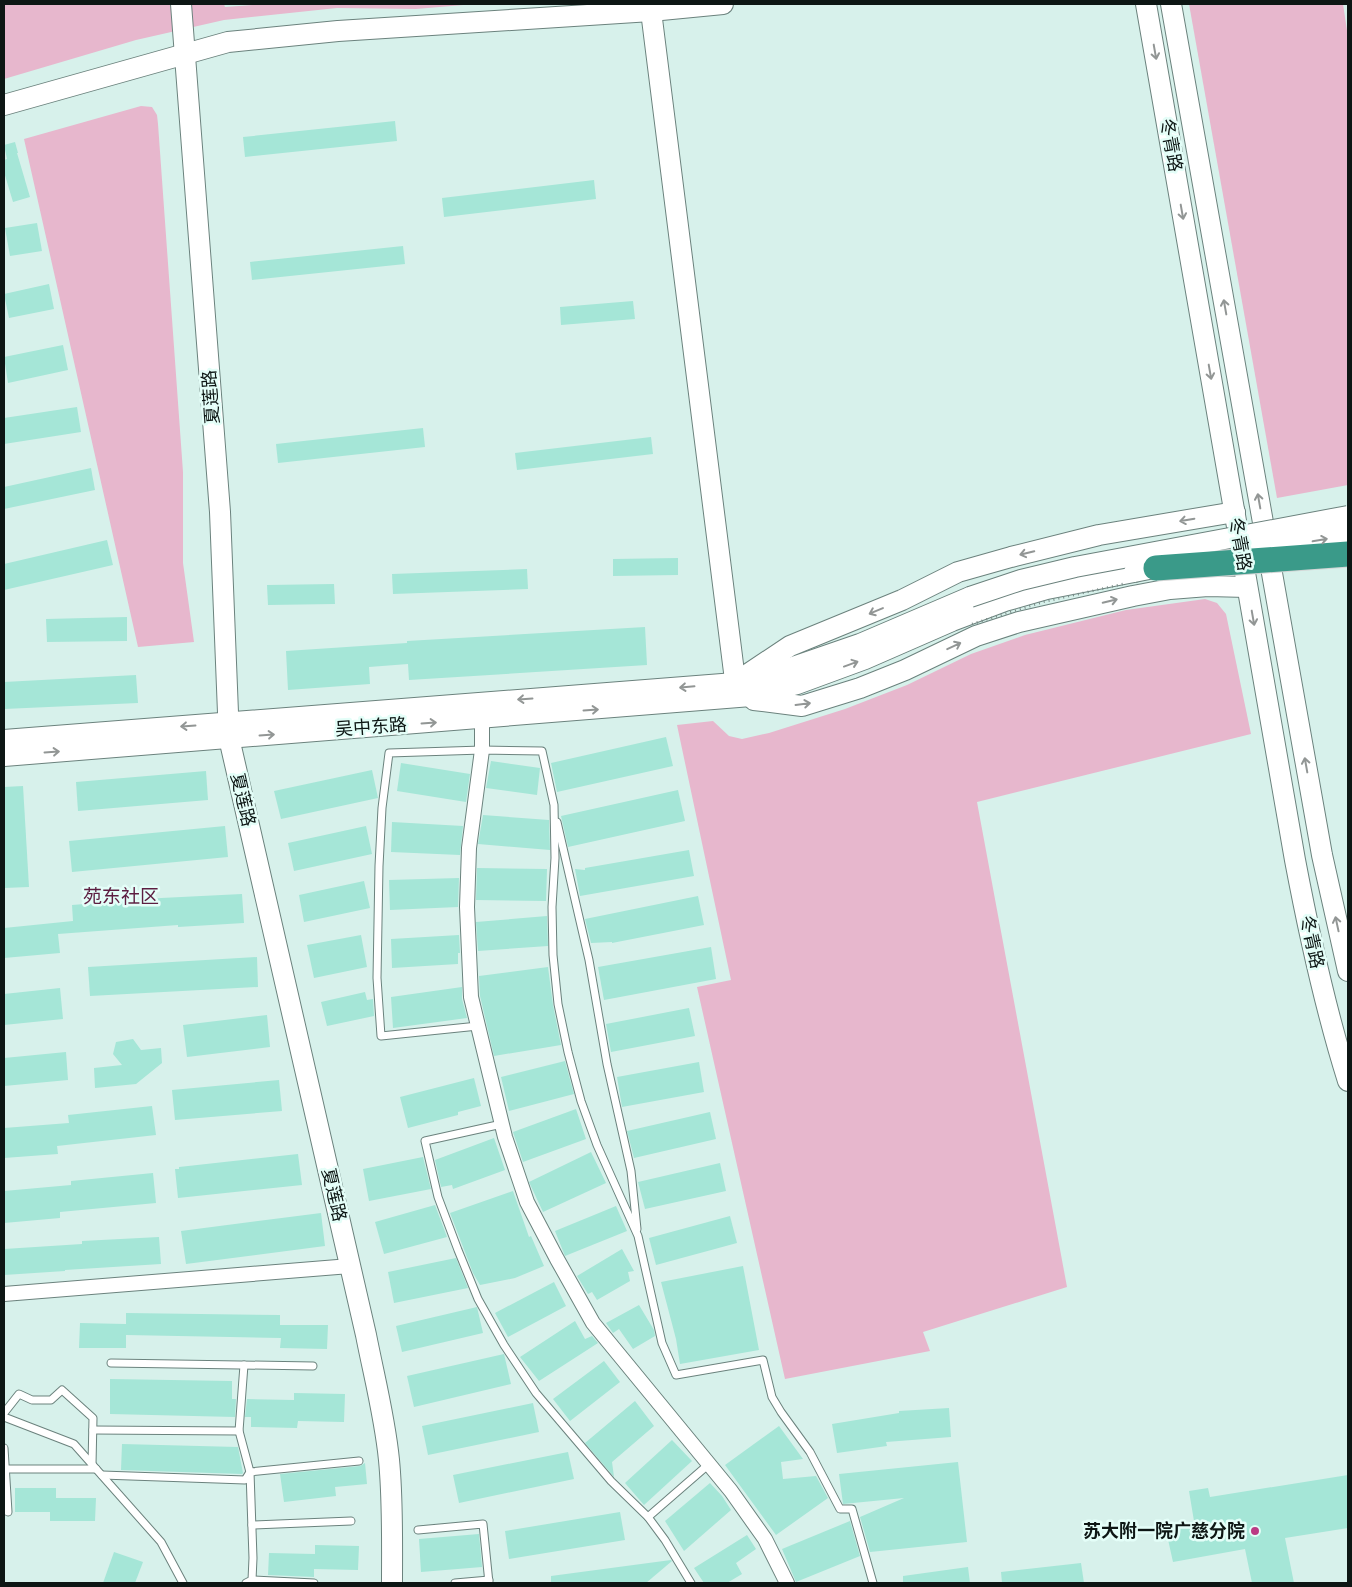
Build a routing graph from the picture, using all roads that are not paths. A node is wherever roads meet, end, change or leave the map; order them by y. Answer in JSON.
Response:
{"nodes":[{"id":1,"x":181,"y":4,"type":"edge"},
{"id":2,"x":723,"y":4,"type":"edge"},
{"id":3,"x":1146,"y":4,"type":"edge"},
{"id":4,"x":1171,"y":4,"type":"edge"},
{"id":5,"x":650,"y":11,"type":"junction"},
{"id":6,"x":184,"y":54,"type":"junction"},
{"id":7,"x":4,"y":105,"type":"edge"},
{"id":8,"x":1234,"y":512,"type":"junction"},
{"id":9,"x":1348,"y":516,"type":"edge"},
{"id":10,"x":1348,"y":535,"type":"edge"},
{"id":11,"x":1348,"y":554,"type":"edge"},
{"id":12,"x":1156,"y":568,"type":"junction"},
{"id":13,"x":1247,"y":587,"type":"junction"},
{"id":14,"x":973,"y":604,"type":"junction"},
{"id":15,"x":736,"y":690,"type":"junction"},
{"id":16,"x":482,"y":718,"type":"junction"},
{"id":17,"x":228,"y":731,"type":"junction"},
{"id":18,"x":4,"y":740,"type":"edge"},
{"id":19,"x":482,"y":750,"type":"junction"},
{"id":20,"x":4,"y":756,"type":"edge"},
{"id":21,"x":554,"y":805,"type":"junction"},
{"id":22,"x":1348,"y":972,"type":"edge"},
{"id":23,"x":478,"y":1026,"type":"junction"},
{"id":24,"x":1348,"y":1081,"type":"edge"},
{"id":25,"x":502,"y":1124,"type":"junction"},
{"id":26,"x":638,"y":1236,"type":"junction"},
{"id":27,"x":350,"y":1266,"type":"junction"},
{"id":28,"x":4,"y":1294,"type":"edge"},
{"id":29,"x":111,"y":1362,"type":"dead end"},
{"id":30,"x":244,"y":1365,"type":"junction"},
{"id":31,"x":313,"y":1366,"type":"dead end"},
{"id":32,"x":4,"y":1415,"type":"edge"},
{"id":33,"x":93,"y":1430,"type":"junction"},
{"id":34,"x":239,"y":1431,"type":"junction"},
{"id":35,"x":4,"y":1448,"type":"edge"},
{"id":36,"x":359,"y":1461,"type":"dead end"},
{"id":37,"x":709,"y":1464,"type":"junction"},
{"id":38,"x":94,"y":1467,"type":"junction"},
{"id":39,"x":5,"y":1469,"type":"junction"},
{"id":40,"x":250,"y":1472,"type":"junction"},
{"id":41,"x":102,"y":1475,"type":"junction"},
{"id":42,"x":8,"y":1512,"type":"dead end"},
{"id":43,"x":648,"y":1517,"type":"junction"},
{"id":44,"x":351,"y":1521,"type":"dead end"},
{"id":45,"x":252,"y":1525,"type":"junction"},
{"id":46,"x":418,"y":1530,"type":"dead end"},
{"id":47,"x":249,"y":1581,"type":"edge"},
{"id":48,"x":489,"y":1581,"type":"edge"},
{"id":49,"x":183,"y":1583,"type":"edge"},
{"id":50,"x":314,"y":1583,"type":"edge"},
{"id":51,"x":392,"y":1583,"type":"edge"},
{"id":52,"x":455,"y":1583,"type":"edge"},
{"id":53,"x":691,"y":1583,"type":"edge"},
{"id":54,"x":787,"y":1583,"type":"edge"},
{"id":55,"x":873,"y":1583,"type":"edge"}],
"edges":[{"from":1,"to":6,"type":"main road","name":"夏莲路"},
{"from":2,"to":5,"type":"main road"},
{"from":3,"to":8,"type":"main road","name":"冬青路","one_way":true},
{"from":22,"to":4,"type":"main road","name":"冬青路","one_way":true},
{"from":5,"to":6,"type":"main road"},
{"from":5,"to":15,"type":"main road"},
{"from":6,"to":7,"type":"main road"},
{"from":6,"to":17,"type":"main road","name":"夏莲路"},
{"from":8,"to":13,"type":"main road","name":"冬青路"},
{"from":8,"to":15,"type":"main road","one_way":true},
{"from":9,"to":14,"type":"main road","bridge":true},
{"from":12,"to":10,"type":"main road","one_way":true,"bridge":true},
{"from":11,"to":12,"type":"highway","bridge":true},
{"from":12,"to":14,"type":"main road","bridge":true},
{"from":15,"to":13,"type":"main road","one_way":true},
{"from":13,"to":24,"type":"main road","name":"冬青路","one_way":true},
{"from":14,"to":15,"type":"main road"},
{"from":16,"to":15,"type":"main road","name":"吴中东路","one_way":true},
{"from":15,"to":17,"type":"main road","name":"吴中东路","one_way":true},
{"from":17,"to":16,"type":"main road","name":"吴中东路","one_way":true},
{"from":16,"to":19,"type":"street"},
{"from":17,"to":18,"type":"main road","name":"吴中东路","one_way":true},
{"from":20,"to":17,"type":"main road","name":"吴中东路","one_way":true},
{"from":17,"to":27,"type":"main road","name":"夏莲路"},
{"from":19,"to":21,"type":"lane"},
{"from":19,"to":23,"type":"street"},
{"from":19,"to":23,"type":"lane"},
{"from":21,"to":26,"type":"lane"},
{"from":21,"to":26,"type":"lane"},
{"from":23,"to":25,"type":"street"},
{"from":25,"to":37,"type":"street"},
{"from":25,"to":43,"type":"lane"},
{"from":26,"to":55,"type":"lane"},
{"from":27,"to":28,"type":"street"},
{"from":27,"to":51,"type":"main road","name":"夏莲路"},
{"from":29,"to":30,"type":"lane"},
{"from":30,"to":31,"type":"lane"},
{"from":30,"to":34,"type":"lane"},
{"from":32,"to":33,"type":"lane"},
{"from":32,"to":38,"type":"lane"},
{"from":33,"to":34,"type":"lane"},
{"from":33,"to":38,"type":"lane"},
{"from":34,"to":40,"type":"lane"},
{"from":35,"to":39,"type":"lane"},
{"from":36,"to":40,"type":"lane"},
{"from":37,"to":43,"type":"lane"},
{"from":37,"to":54,"type":"street"},
{"from":38,"to":39,"type":"lane"},
{"from":38,"to":41,"type":"lane"},
{"from":39,"to":42,"type":"lane"},
{"from":40,"to":41,"type":"lane"},
{"from":40,"to":45,"type":"lane"},
{"from":41,"to":49,"type":"lane"},
{"from":43,"to":53,"type":"lane"},
{"from":44,"to":45,"type":"lane"},
{"from":45,"to":47,"type":"lane"},
{"from":46,"to":48,"type":"lane"},
{"from":47,"to":50,"type":"lane"},
{"from":48,"to":52,"type":"lane"}]}
